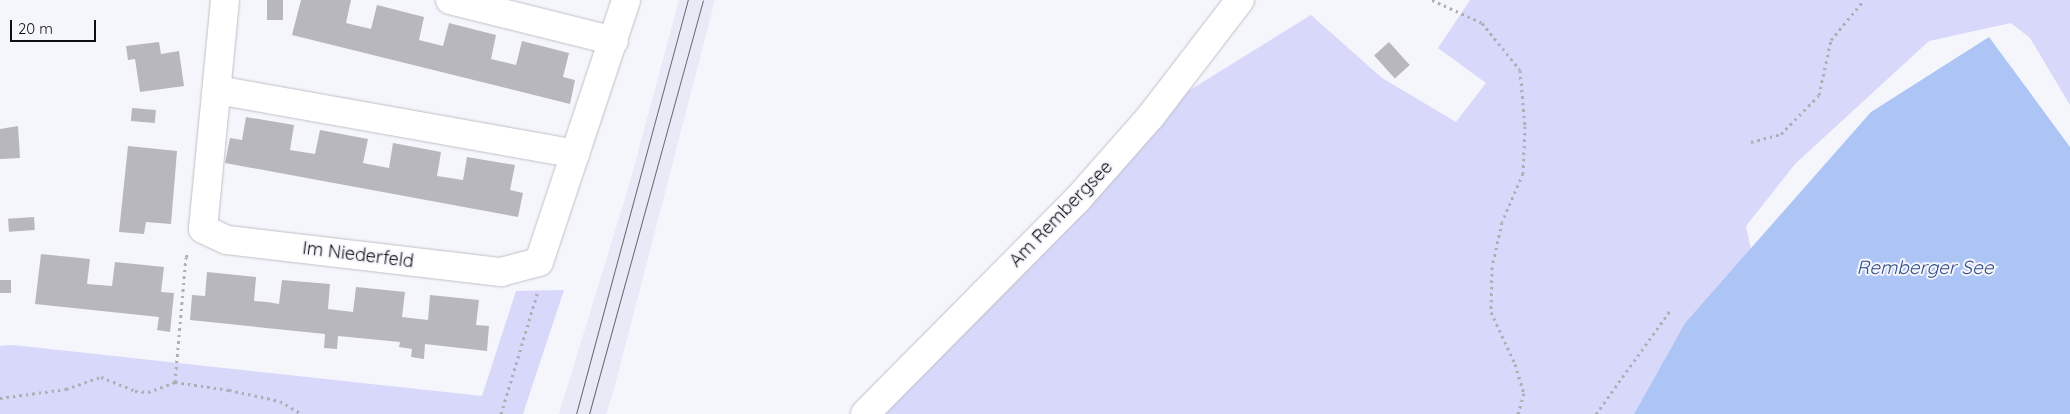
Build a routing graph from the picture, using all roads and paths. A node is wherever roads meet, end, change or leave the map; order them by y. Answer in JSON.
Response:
{"nodes":[{"id":1,"x":225,"y":0,"type":"edge"},
{"id":2,"x":450,"y":0,"type":"edge"},
{"id":3,"x":626,"y":0,"type":"edge"},
{"id":4,"x":1240,"y":0,"type":"edge"},
{"id":5,"x":1432,"y":0,"type":"edge"},
{"id":6,"x":1864,"y":0,"type":"edge"},
{"id":7,"x":614,"y":41,"type":"junction"},
{"id":8,"x":217,"y":90,"type":"junction"},
{"id":9,"x":1751,"y":142,"type":"dead end"},
{"id":10,"x":575,"y":154,"type":"junction"},
{"id":11,"x":203,"y":229,"type":"junction"},
{"id":12,"x":539,"y":262,"type":"junction"},
{"id":13,"x":1672,"y":308,"type":"dead end"},
{"id":14,"x":175,"y":382,"type":"junction"},
{"id":15,"x":0,"y":398,"type":"edge"},
{"id":16,"x":302,"y":414,"type":"edge"},
{"id":17,"x":501,"y":414,"type":"edge"},
{"id":18,"x":865,"y":414,"type":"edge"},
{"id":19,"x":1518,"y":414,"type":"edge"},
{"id":20,"x":1596,"y":414,"type":"edge"}],
"edges":[{"from":1,"to":8,"type":"street"},
{"from":2,"to":7,"type":"street"},
{"from":3,"to":7,"type":"street"},
{"from":4,"to":18,"type":"street","name":"Am Rembergsee"},
{"from":5,"to":19,"type":"path"},
{"from":6,"to":9,"type":"path"},
{"from":7,"to":10,"type":"street"},
{"from":8,"to":10,"type":"street"},
{"from":8,"to":11,"type":"street"},
{"from":10,"to":12,"type":"street"},
{"from":11,"to":12,"type":"street","name":"Im Niederfeld"},
{"from":11,"to":14,"type":"path"},
{"from":12,"to":17,"type":"path"},
{"from":13,"to":20,"type":"path"},
{"from":14,"to":15,"type":"path"},
{"from":14,"to":16,"type":"path"}]}
